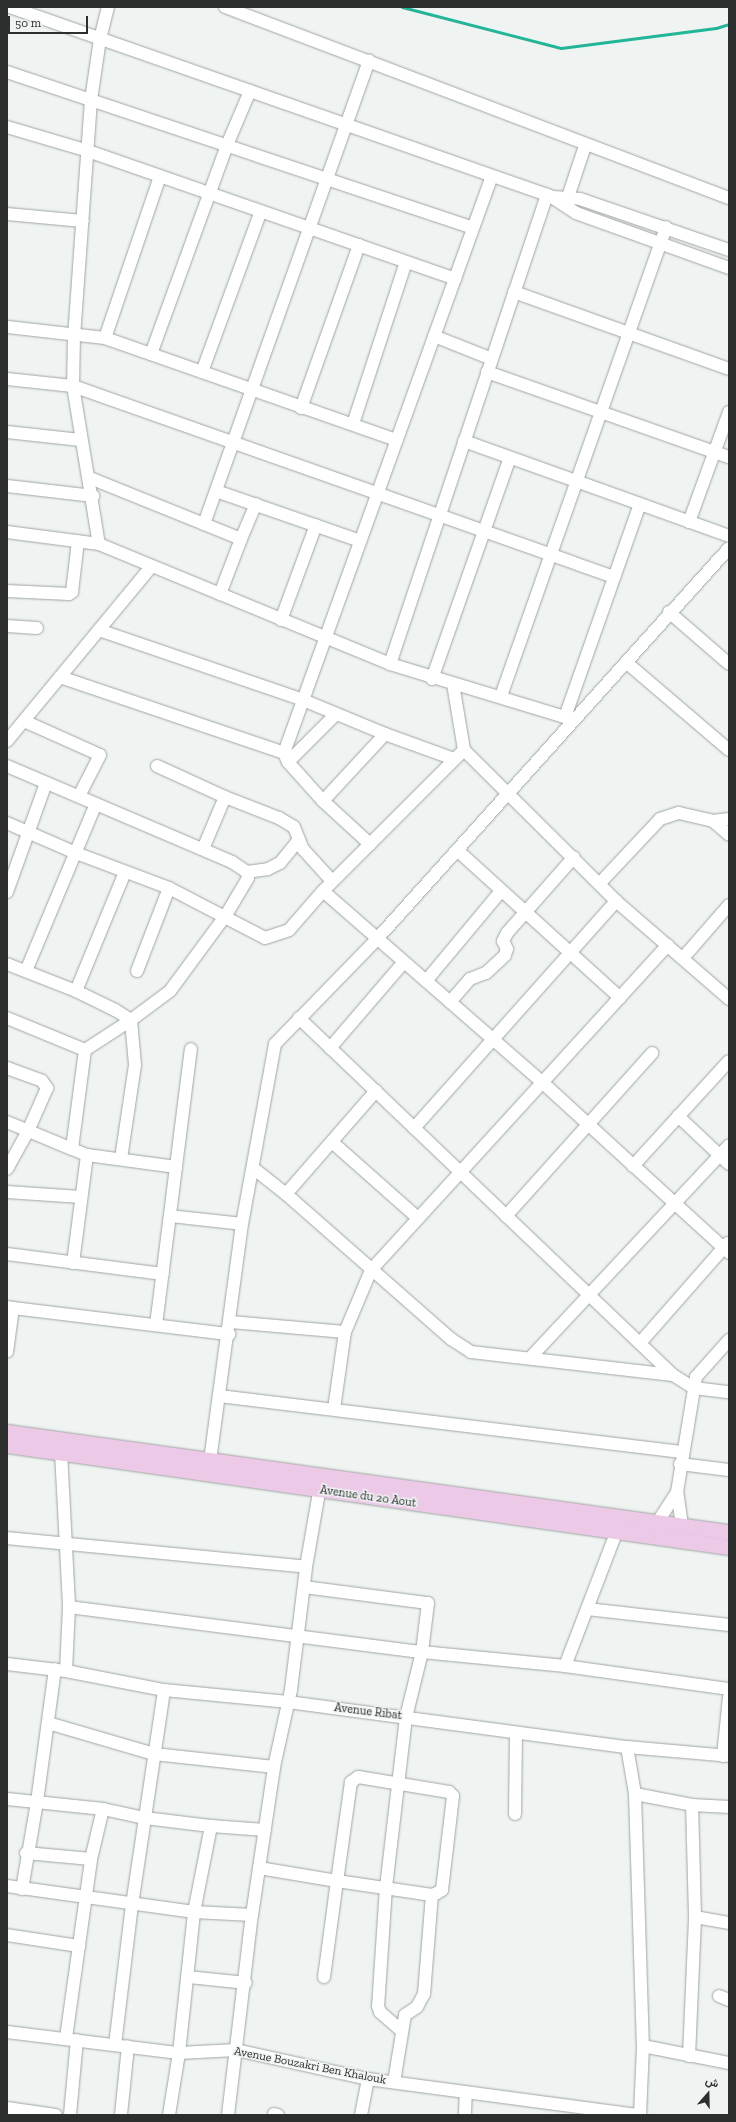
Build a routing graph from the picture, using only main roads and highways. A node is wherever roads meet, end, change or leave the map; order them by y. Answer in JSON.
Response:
{"nodes":[{"id":1,"x":7,"y":1432,"type":"edge"},
{"id":2,"x":7,"y":1445,"type":"edge"},
{"id":3,"x":210,"y":1466,"type":"junction"},
{"id":4,"x":321,"y":1483,"type":"junction"},
{"id":5,"x":729,"y":1532,"type":"edge"},
{"id":6,"x":729,"y":1547,"type":"edge"}],
"edges":[{"from":1,"to":3,"type":"main road","name":"Avenue du 20 Aout"},
{"from":2,"to":3,"type":"main road","name":"Avenue du 20 Aout"},
{"from":3,"to":4,"type":"main road","name":"Avenue du 20 Aout"},
{"from":4,"to":5,"type":"main road","name":"Avenue du 20 Aout"},
{"from":4,"to":6,"type":"main road","name":"Avenue du 20 Aout"}]}
